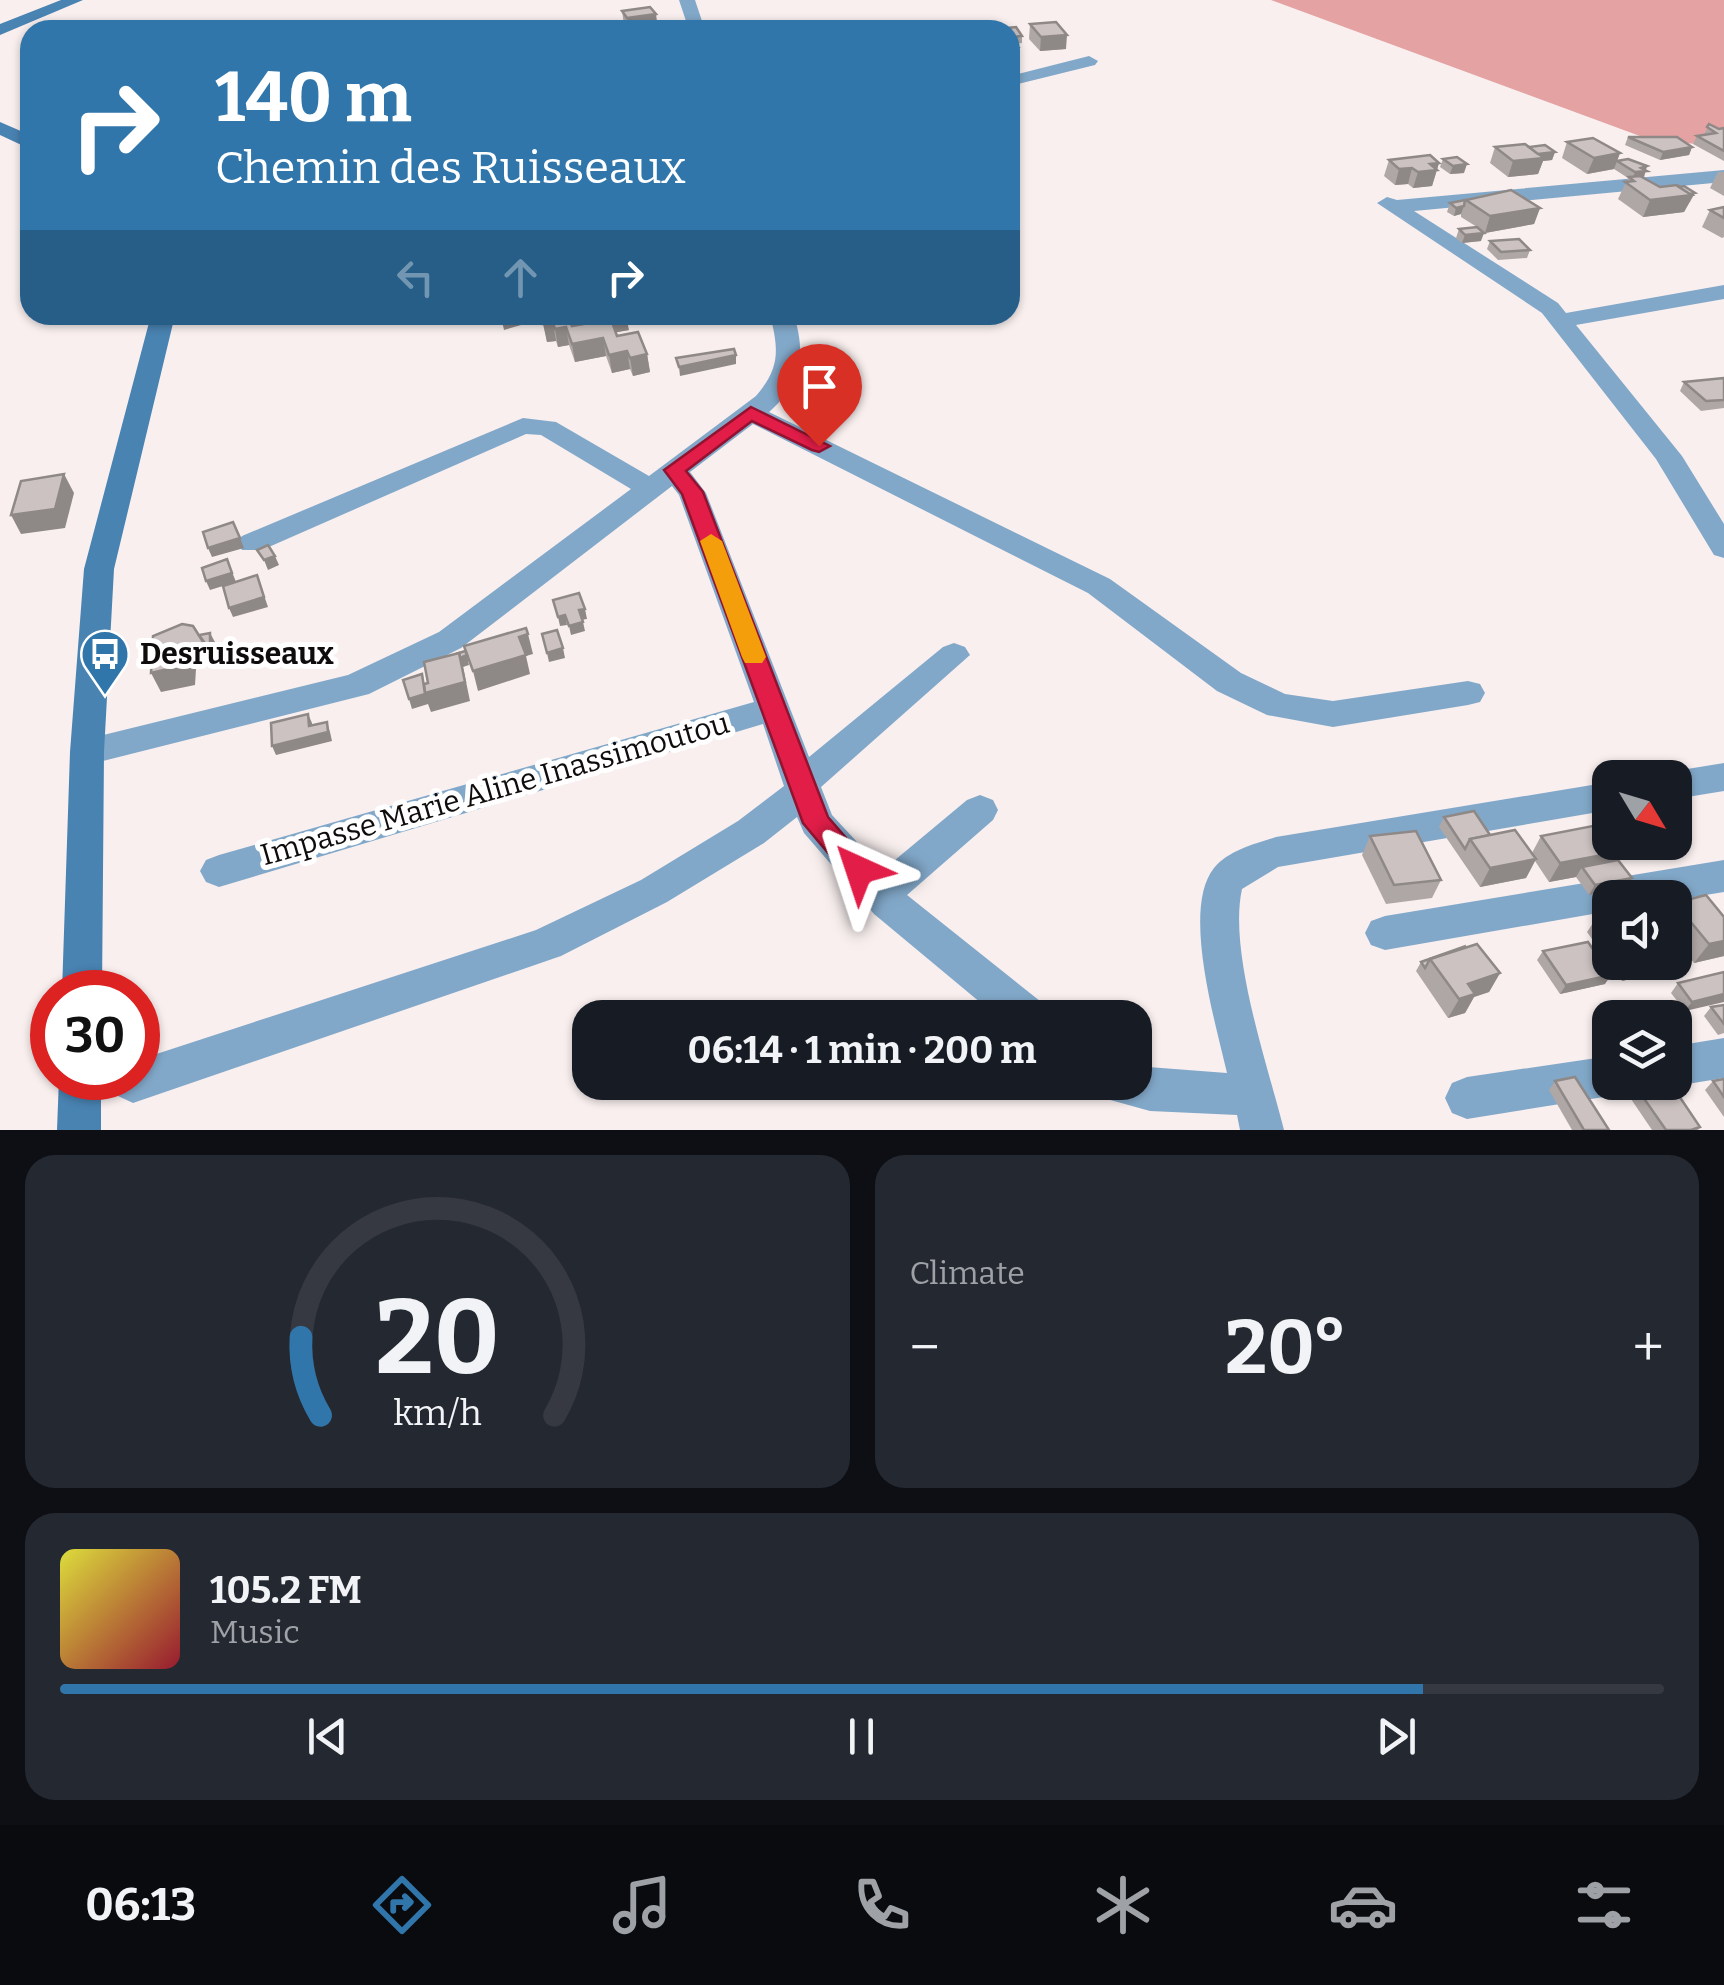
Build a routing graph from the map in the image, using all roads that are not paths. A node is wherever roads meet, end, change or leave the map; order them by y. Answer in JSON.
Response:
{"nodes":[{"id":1,"x":75,"y":0,"type":"edge"},
{"id":2,"x":25,"y":20,"type":"edge"},
{"id":3,"x":1089,"y":61,"type":"dead end"},
{"id":4,"x":1020,"y":78,"type":"edge"},
{"id":5,"x":1724,"y":176,"type":"edge"},
{"id":6,"x":1724,"y":292,"type":"edge"},
{"id":7,"x":1559,"y":321,"type":"junction"},
{"id":8,"x":160,"y":325,"type":"edge"},
{"id":9,"x":785,"y":325,"type":"edge"},
{"id":10,"x":751,"y":412,"type":"junction"},
{"id":11,"x":662,"y":479,"type":"junction"},
{"id":12,"x":252,"y":543,"type":"dead end"},
{"id":13,"x":1724,"y":548,"type":"edge"},
{"id":14,"x":954,"y":656,"type":"dead end"},
{"id":15,"x":1468,"y":693,"type":"dead end"},
{"id":16,"x":772,"y":708,"type":"junction"},
{"id":17,"x":87,"y":752,"type":"junction"},
{"id":18,"x":1724,"y":777,"type":"edge"},
{"id":19,"x":1692,"y":782,"type":"edge"},
{"id":20,"x":803,"y":787,"type":"junction"},
{"id":21,"x":1592,"y":799,"type":"edge"},
{"id":22,"x":980,"y":810,"type":"dead end"},
{"id":23,"x":219,"y":871,"type":"dead end"},
{"id":24,"x":1724,"y":876,"type":"edge"},
{"id":25,"x":880,"y":894,"type":"junction"},
{"id":26,"x":1386,"y":932,"type":"dead end"},
{"id":27,"x":82,"y":970,"type":"edge"},
{"id":28,"x":1008,"y":1000,"type":"edge"},
{"id":29,"x":1724,"y":1058,"type":"edge"},
{"id":30,"x":1692,"y":1063,"type":"edge"},
{"id":31,"x":160,"y":1073,"type":"edge"},
{"id":32,"x":1592,"y":1079,"type":"edge"},
{"id":33,"x":1152,"y":1090,"type":"edge"},
{"id":34,"x":1467,"y":1098,"type":"dead end"},
{"id":35,"x":80,"y":1100,"type":"edge"},
{"id":36,"x":1258,"y":1113,"type":"edge"},
{"id":37,"x":79,"y":1130,"type":"edge"}],
"edges":[{"from":1,"to":2,"type":"main road"},
{"from":3,"to":4,"type":"street"},
{"from":5,"to":7,"type":"street"},
{"from":6,"to":7,"type":"street"},
{"from":7,"to":13,"type":"street"},
{"from":8,"to":17,"type":"main road"},
{"from":9,"to":10,"type":"street"},
{"from":10,"to":11,"type":"street"},
{"from":10,"to":15,"type":"street"},
{"from":11,"to":12,"type":"street"},
{"from":11,"to":16,"type":"street"},
{"from":11,"to":17,"type":"street"},
{"from":14,"to":20,"type":"street"},
{"from":16,"to":20,"type":"street"},
{"from":16,"to":23,"type":"street","name":"Impasse Marie Aline Inassimoutou"},
{"from":17,"to":27,"type":"main road"},
{"from":18,"to":19,"type":"street"},
{"from":20,"to":25,"type":"street"},
{"from":20,"to":31,"type":"street"},
{"from":21,"to":36,"type":"street"},
{"from":22,"to":25,"type":"street"},
{"from":24,"to":26,"type":"street"},
{"from":25,"to":28,"type":"street"},
{"from":29,"to":30,"type":"street"},
{"from":32,"to":34,"type":"street"},
{"from":33,"to":36,"type":"street"},
{"from":35,"to":37,"type":"main road"}]}
